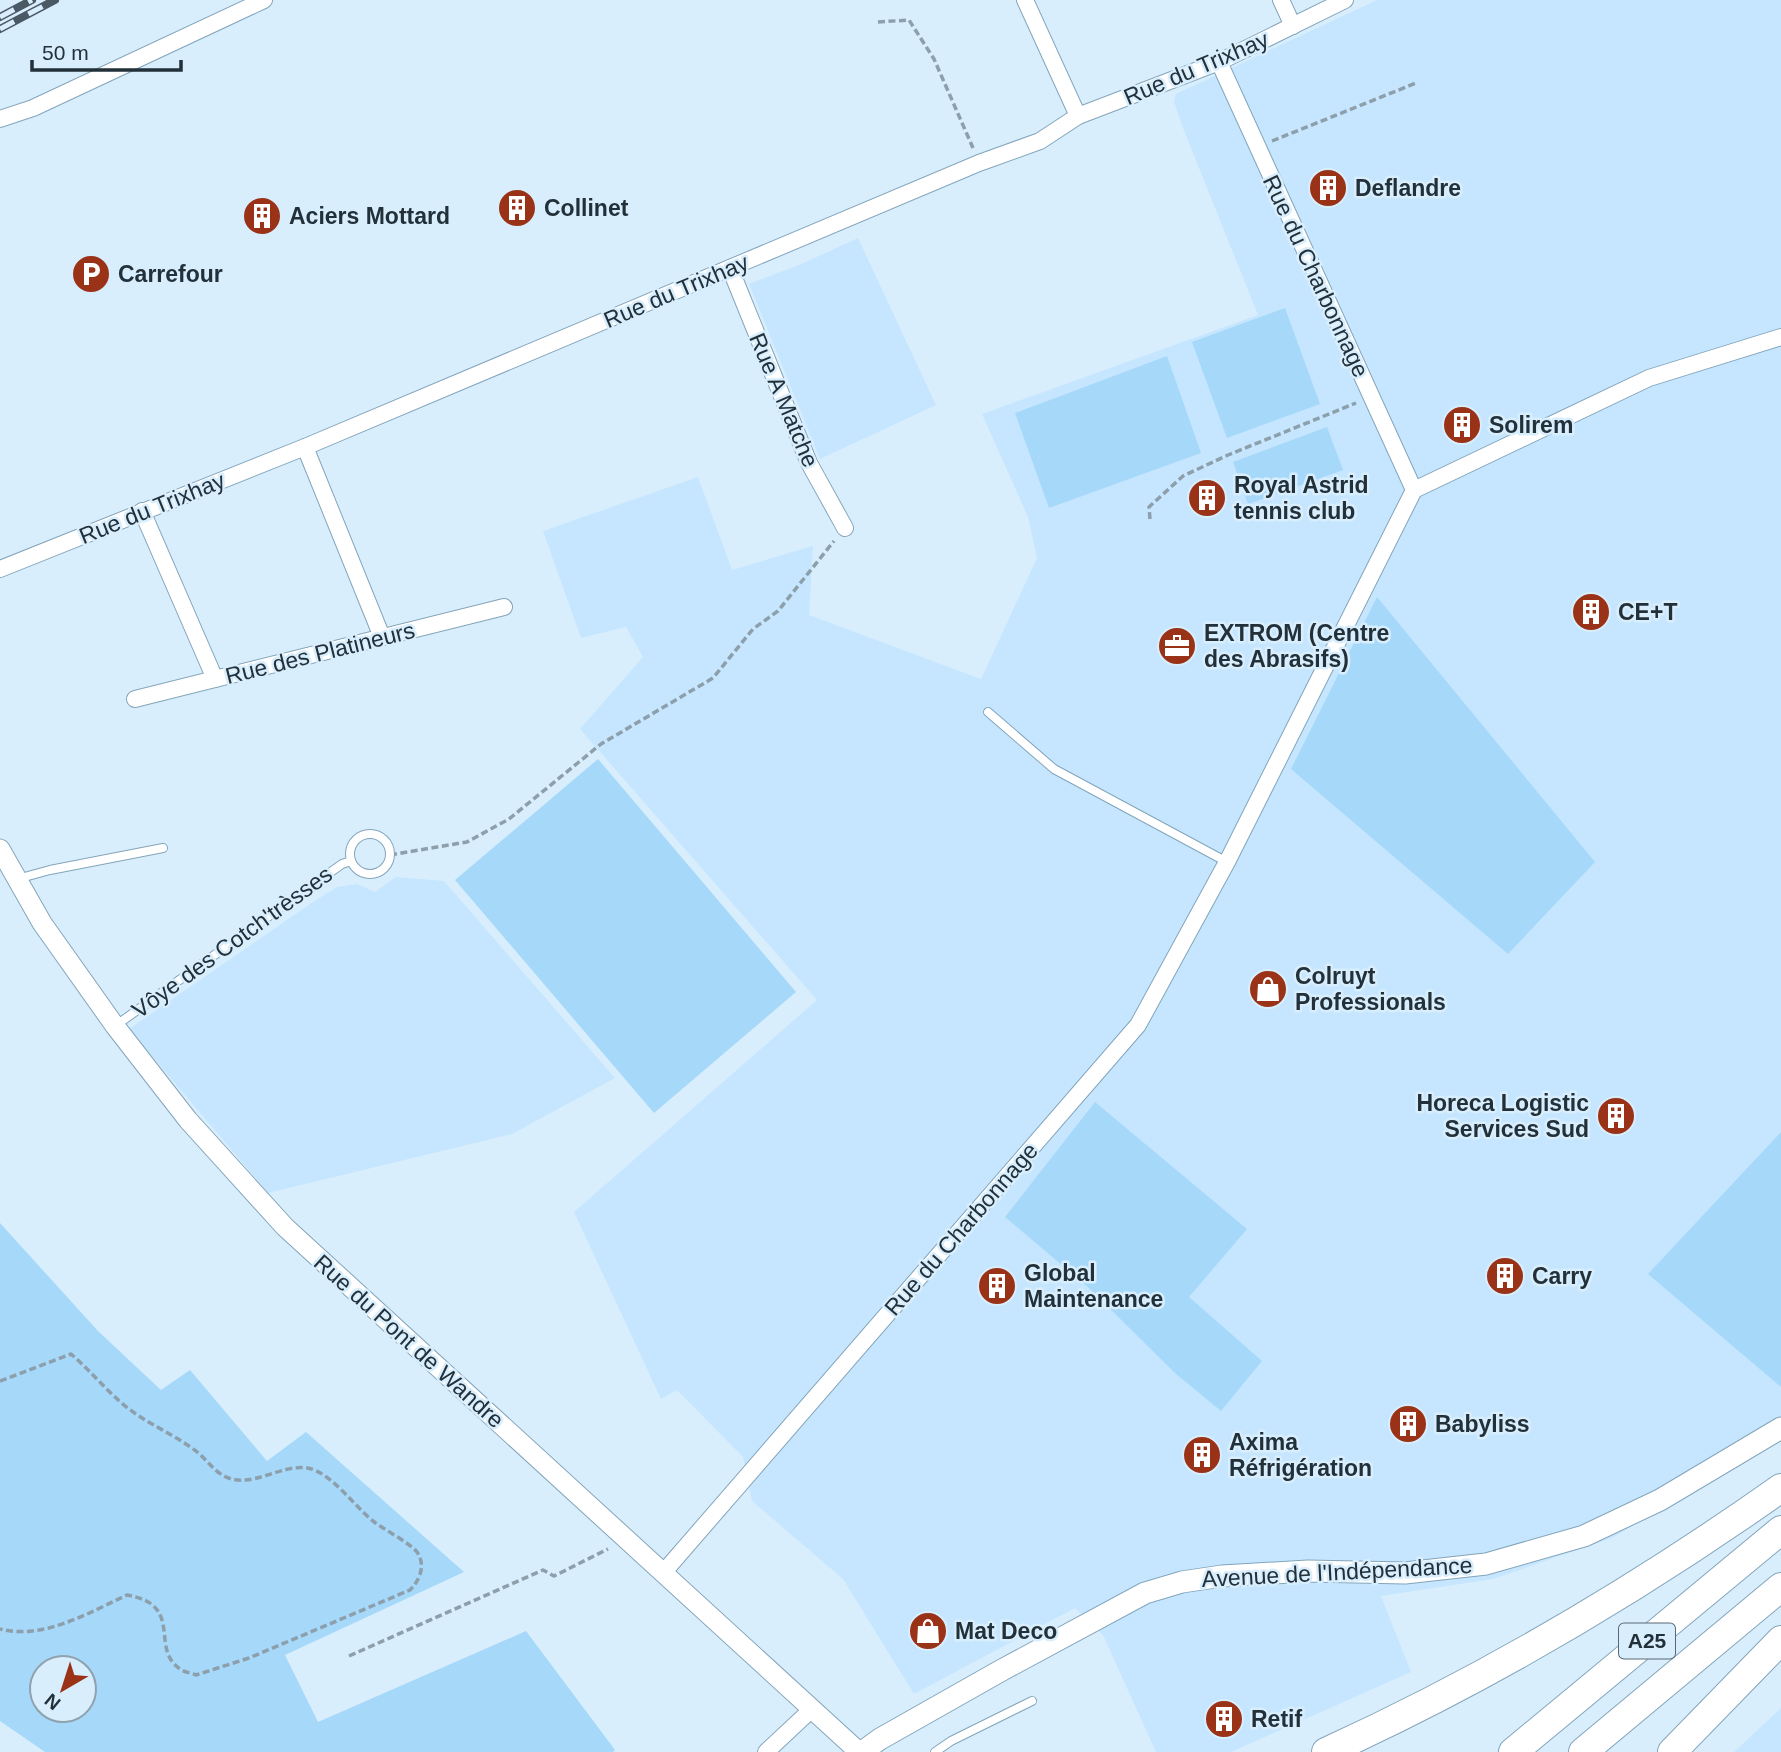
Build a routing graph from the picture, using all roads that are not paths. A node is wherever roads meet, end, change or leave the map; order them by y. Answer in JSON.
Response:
{"nodes":[{"id":1,"x":264,"y":0,"type":"edge"},
{"id":2,"x":1025,"y":0,"type":"edge"},
{"id":3,"x":1281,"y":0,"type":"edge"},
{"id":4,"x":1345,"y":0,"type":"edge"},
{"id":5,"x":1293,"y":26,"type":"junction"},
{"id":6,"x":1219,"y":62,"type":"junction"},
{"id":7,"x":1078,"y":116,"type":"junction"},
{"id":8,"x":0,"y":119,"type":"edge"},
{"id":9,"x":730,"y":268,"type":"junction"},
{"id":10,"x":1781,"y":337,"type":"edge"},
{"id":11,"x":305,"y":447,"type":"junction"},
{"id":12,"x":1414,"y":490,"type":"junction"},
{"id":13,"x":142,"y":511,"type":"junction"},
{"id":14,"x":845,"y":528,"type":"road end"},
{"id":15,"x":0,"y":569,"type":"edge"},
{"id":16,"x":504,"y":607,"type":"dead end"},
{"id":17,"x":382,"y":637,"type":"junction"},
{"id":18,"x":215,"y":679,"type":"junction"},
{"id":19,"x":135,"y":699,"type":"dead end"},
{"id":20,"x":988,"y":712,"type":"dead end"},
{"id":21,"x":163,"y":848,"type":"dead end"},
{"id":22,"x":0,"y":849,"type":"edge"},
{"id":23,"x":351,"y":861,"type":"junction"},
{"id":24,"x":1227,"y":862,"type":"junction"},
{"id":25,"x":17,"y":879,"type":"junction"},
{"id":26,"x":115,"y":1026,"type":"junction"},
{"id":27,"x":1781,"y":1429,"type":"edge"},
{"id":28,"x":1781,"y":1488,"type":"edge"},
{"id":29,"x":1781,"y":1530,"type":"edge"},
{"id":30,"x":663,"y":1573,"type":"junction"},
{"id":31,"x":1781,"y":1587,"type":"edge"},
{"id":32,"x":1781,"y":1640,"type":"edge"},
{"id":33,"x":1032,"y":1701,"type":"dead end"},
{"id":34,"x":812,"y":1709,"type":"junction"},
{"id":35,"x":766,"y":1752,"type":"edge"},
{"id":36,"x":860,"y":1752,"type":"edge"},
{"id":37,"x":935,"y":1752,"type":"edge"},
{"id":38,"x":1326,"y":1752,"type":"edge"},
{"id":39,"x":1513,"y":1752,"type":"edge"},
{"id":40,"x":1583,"y":1752,"type":"edge"},
{"id":41,"x":1672,"y":1752,"type":"edge"}],
"edges":[{"from":1,"to":8,"type":"street"},
{"from":2,"to":7,"type":"street"},
{"from":3,"to":5,"type":"street"},
{"from":4,"to":5,"type":"street","name":"Rue du Trixhay"},
{"from":5,"to":6,"type":"street","name":"Rue du Trixhay"},
{"from":6,"to":7,"type":"street","name":"Rue du Trixhay"},
{"from":6,"to":12,"type":"street","name":"Rue du Charbonnage"},
{"from":7,"to":9,"type":"street","name":"Rue du Trixhay"},
{"from":9,"to":11,"type":"street","name":"Rue du Trixhay"},
{"from":9,"to":14,"type":"street","name":"Rue A Matche"},
{"from":10,"to":12,"type":"street"},
{"from":11,"to":13,"type":"street","name":"Rue du Trixhay"},
{"from":11,"to":17,"type":"street"},
{"from":12,"to":24,"type":"street","name":"Rue du Charbonnage"},
{"from":13,"to":15,"type":"street","name":"Rue du Trixhay"},
{"from":13,"to":18,"type":"street"},
{"from":16,"to":17,"type":"street","name":"Rue des Platineurs"},
{"from":17,"to":18,"type":"street","name":"Rue des Platineurs"},
{"from":18,"to":19,"type":"street","name":"Rue des Platineurs"},
{"from":20,"to":24,"type":"lane"},
{"from":21,"to":25,"type":"lane"},
{"from":22,"to":25,"type":"street","name":"Rue du Pont de Wandre"},
{"from":23,"to":23,"type":"lane"},
{"from":23,"to":26,"type":"lane","name":"Vôye des Cotch'trèsses"},
{"from":24,"to":30,"type":"street","name":"Rue du Charbonnage"},
{"from":25,"to":26,"type":"street","name":"Rue du Pont de Wandre"},
{"from":26,"to":30,"type":"street","name":"Rue du Pont de Wandre"},
{"from":27,"to":36,"type":"main road","name":"Avenue de l'Indépendance"},
{"from":28,"to":38,"type":"highway","number":"A25"},
{"from":29,"to":39,"type":"highway","number":"A25"},
{"from":30,"to":34,"type":"street","name":"Rue du Pont de Wandre"},
{"from":31,"to":40,"type":"highway","number":"A25"},
{"from":32,"to":41,"type":"highway"},
{"from":33,"to":37,"type":"lane"},
{"from":34,"to":35,"type":"street"},
{"from":34,"to":36,"type":"street","name":"Rue du Pont de Wandre"}]}
